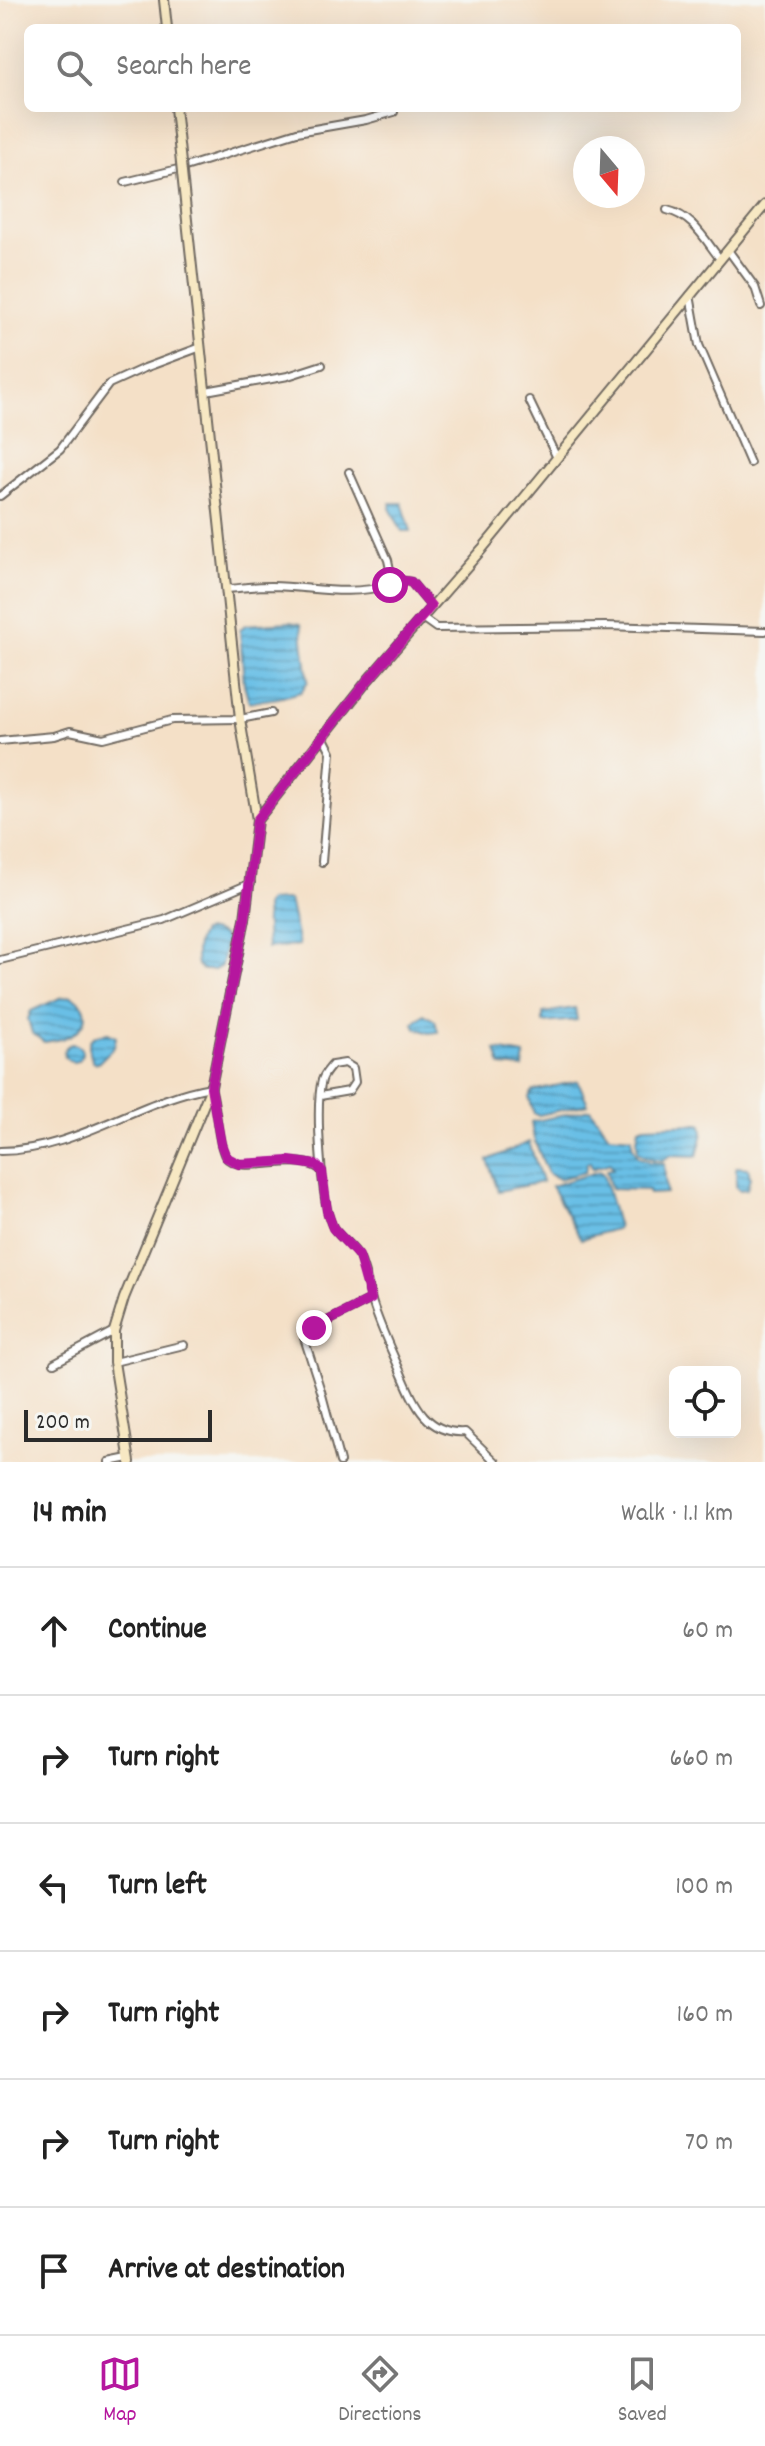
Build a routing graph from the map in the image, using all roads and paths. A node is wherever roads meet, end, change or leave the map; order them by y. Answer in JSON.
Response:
{"nodes":[{"id":1,"x":164,"y":0,"type":"edge"},
{"id":2,"x":167,"y":24,"type":"edge"},
{"id":3,"x":175,"y":112,"type":"edge"},
{"id":4,"x":394,"y":112,"type":"dead end"},
{"id":5,"x":125,"y":182,"type":"dead end"},
{"id":6,"x":765,"y":205,"type":"edge"},
{"id":7,"x":667,"y":210,"type":"dead end"},
{"id":8,"x":728,"y":250,"type":"junction"},
{"id":9,"x":720,"y":259,"type":"junction"},
{"id":10,"x":690,"y":295,"type":"junction"},
{"id":11,"x":761,"y":306,"type":"dead end"},
{"id":12,"x":201,"y":347,"type":"junction"},
{"id":13,"x":322,"y":365,"type":"dead end"},
{"id":14,"x":206,"y":391,"type":"junction"},
{"id":15,"x":529,"y":400,"type":"dead end"},
{"id":16,"x":556,"y":456,"type":"junction"},
{"id":17,"x":750,"y":463,"type":"dead end"},
{"id":18,"x":349,"y":472,"type":"dead end"},
{"id":19,"x":0,"y":496,"type":"edge"},
{"id":20,"x":392,"y":579,"type":"junction"},
{"id":21,"x":227,"y":589,"type":"junction"},
{"id":22,"x":431,"y":606,"type":"junction"},
{"id":23,"x":422,"y":618,"type":"junction"},
{"id":24,"x":765,"y":631,"type":"edge"},
{"id":25,"x":271,"y":713,"type":"dead end"},
{"id":26,"x":240,"y":719,"type":"junction"},
{"id":27,"x":324,"y":738,"type":"junction"},
{"id":28,"x":0,"y":741,"type":"edge"},
{"id":29,"x":257,"y":820,"type":"junction"},
{"id":30,"x":322,"y":862,"type":"dead end"},
{"id":31,"x":251,"y":883,"type":"junction"},
{"id":32,"x":0,"y":960,"type":"edge"},
{"id":33,"x":211,"y":1087,"type":"junction"},
{"id":34,"x":320,"y":1096,"type":"junction"},
{"id":35,"x":0,"y":1151,"type":"edge"},
{"id":36,"x":322,"y":1171,"type":"junction"},
{"id":37,"x":371,"y":1299,"type":"junction"},
{"id":38,"x":114,"y":1331,"type":"junction"},
{"id":39,"x":184,"y":1345,"type":"dead end"},
{"id":40,"x":114,"y":1362,"type":"junction"},
{"id":41,"x":54,"y":1363,"type":"dead end"},
{"id":42,"x":130,"y":1460,"type":"edge"},
{"id":43,"x":109,"y":1462,"type":"edge"},
{"id":44,"x":340,"y":1462,"type":"edge"},
{"id":45,"x":496,"y":1462,"type":"edge"}],
"edges":[{"from":1,"to":2,"type":"main road"},
{"from":3,"to":12,"type":"main road","bridge":true},
{"from":4,"to":5,"type":"street"},
{"from":6,"to":8,"type":"main road"},
{"from":7,"to":9,"type":"street"},
{"from":8,"to":9,"type":"main road"},
{"from":8,"to":11,"type":"street"},
{"from":9,"to":10,"type":"main road"},
{"from":10,"to":16,"type":"main road"},
{"from":10,"to":17,"type":"street"},
{"from":12,"to":14,"type":"main road"},
{"from":12,"to":19,"type":"street"},
{"from":13,"to":14,"type":"street"},
{"from":14,"to":21,"type":"main road"},
{"from":15,"to":16,"type":"street"},
{"from":16,"to":22,"type":"main road"},
{"from":18,"to":20,"type":"street"},
{"from":20,"to":21,"type":"street"},
{"from":20,"to":22,"type":"street"},
{"from":21,"to":26,"type":"main road"},
{"from":22,"to":23,"type":"main road"},
{"from":23,"to":24,"type":"street"},
{"from":23,"to":27,"type":"main road"},
{"from":25,"to":26,"type":"street"},
{"from":26,"to":28,"type":"street"},
{"from":26,"to":29,"type":"main road"},
{"from":27,"to":29,"type":"main road"},
{"from":27,"to":30,"type":"street"},
{"from":29,"to":31,"type":"main road"},
{"from":31,"to":32,"type":"street"},
{"from":31,"to":33,"type":"main road"},
{"from":33,"to":35,"type":"street"},
{"from":33,"to":36,"type":"street"},
{"from":33,"to":38,"type":"main road"},
{"from":34,"to":34,"type":"street"},
{"from":34,"to":36,"type":"street"},
{"from":36,"to":37,"type":"street"},
{"from":37,"to":44,"type":"street"},
{"from":37,"to":45,"type":"street"},
{"from":38,"to":40,"type":"main road"},
{"from":38,"to":41,"type":"street"},
{"from":39,"to":40,"type":"street"},
{"from":40,"to":42,"type":"main road"},
{"from":42,"to":43,"type":"street"}]}
